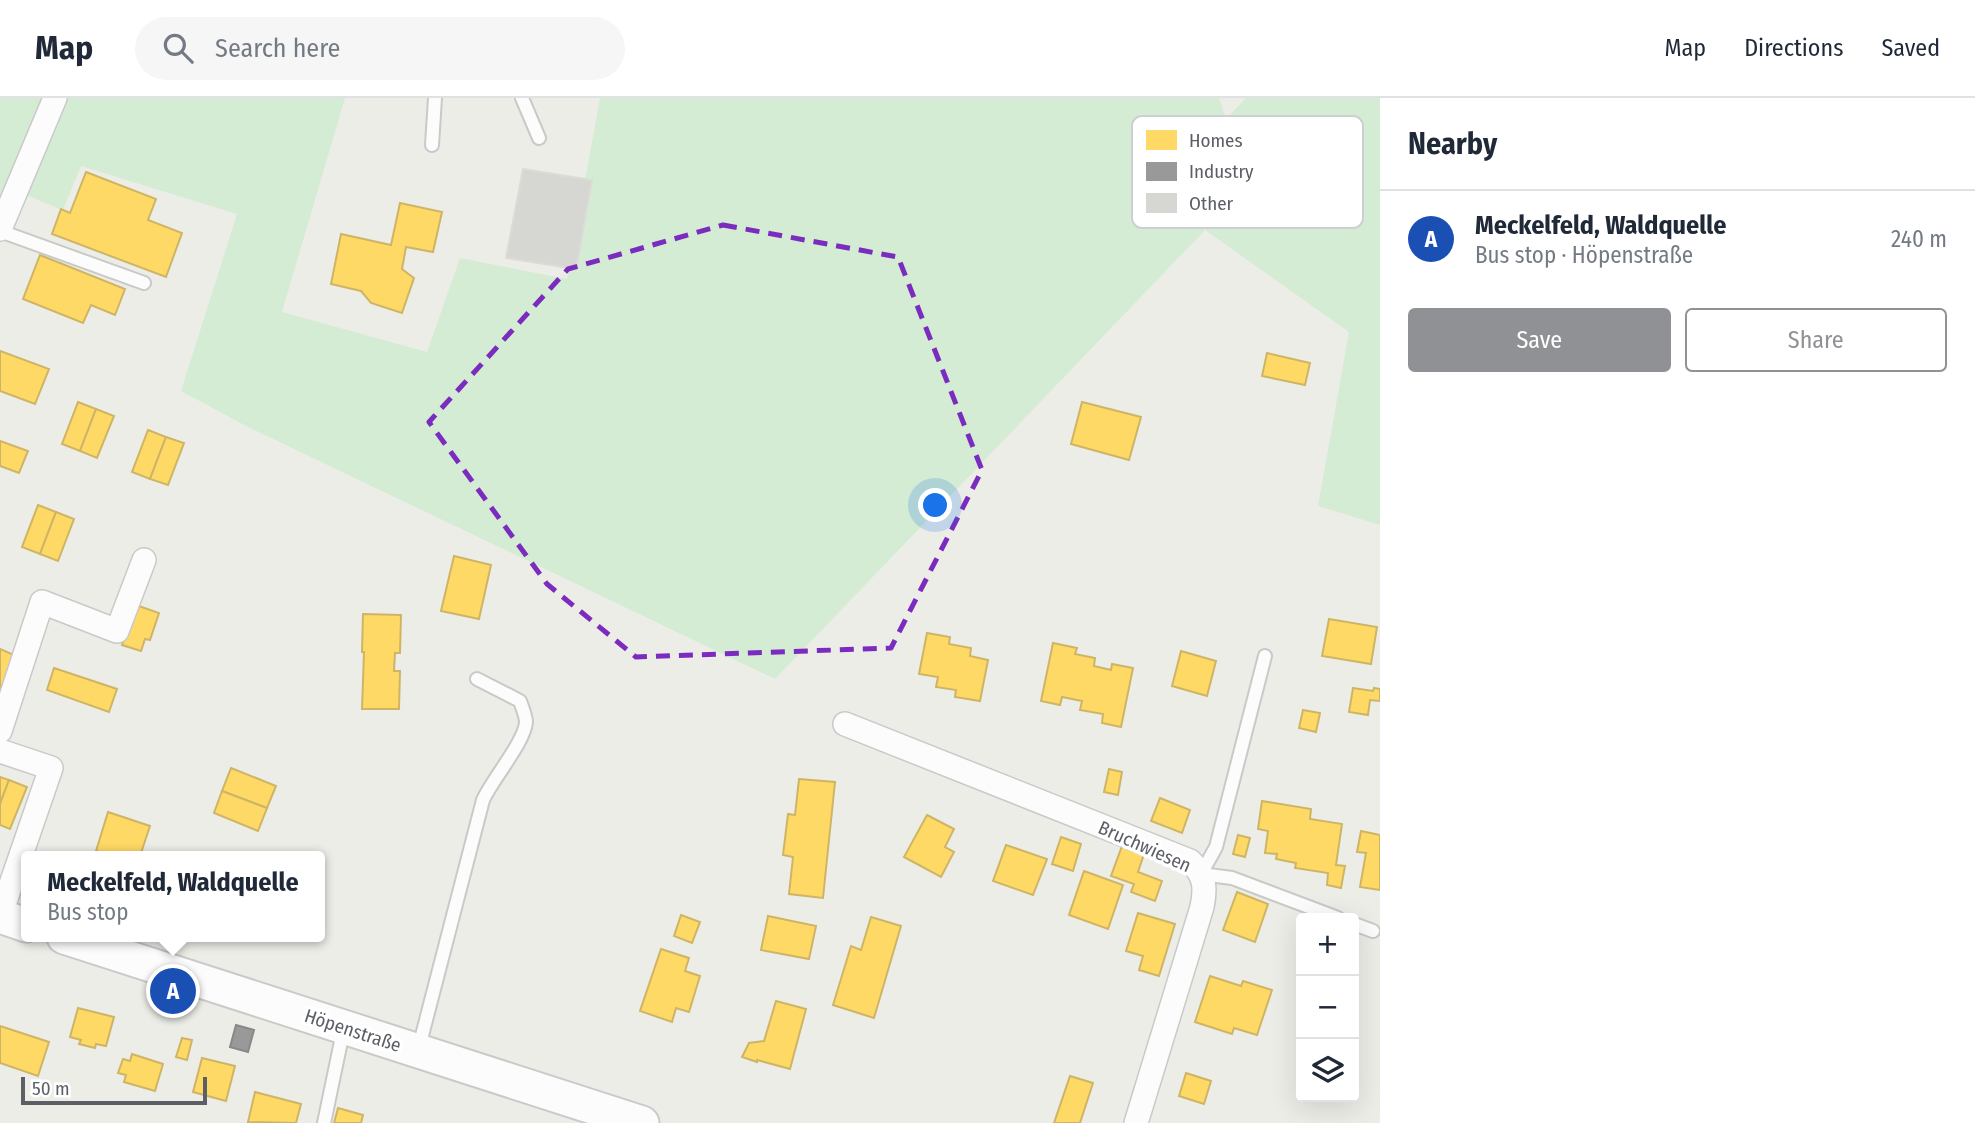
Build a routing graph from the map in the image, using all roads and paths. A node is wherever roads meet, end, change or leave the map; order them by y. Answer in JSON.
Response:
{"nodes":[{"id":1,"x":55,"y":98,"type":"edge"},
{"id":2,"x":435,"y":98,"type":"edge"},
{"id":3,"x":522,"y":98,"type":"edge"},
{"id":4,"x":539,"y":138,"type":"dead end"},
{"id":5,"x":432,"y":145,"type":"dead end"},
{"id":6,"x":0,"y":230,"type":"edge"},
{"id":7,"x":144,"y":283,"type":"dead end"},
{"id":8,"x":144,"y":560,"type":"dead end"},
{"id":9,"x":1265,"y":656,"type":"dead end"},
{"id":10,"x":477,"y":679,"type":"dead end"},
{"id":11,"x":845,"y":723,"type":"dead end"},
{"id":12,"x":0,"y":731,"type":"edge"},
{"id":13,"x":0,"y":751,"type":"edge"},
{"id":14,"x":22,"y":851,"type":"edge"},
{"id":15,"x":21,"y":855,"type":"edge"},
{"id":16,"x":1201,"y":874,"type":"junction"},
{"id":17,"x":1325,"y":913,"type":"edge"},
{"id":18,"x":0,"y":916,"type":"edge"},
{"id":19,"x":21,"y":923,"type":"edge"},
{"id":20,"x":1359,"y":926,"type":"edge"},
{"id":21,"x":1373,"y":932,"type":"dead end"},
{"id":22,"x":80,"y":942,"type":"edge"},
{"id":23,"x":344,"y":1027,"type":"junction"},
{"id":24,"x":418,"y":1051,"type":"junction"},
{"id":25,"x":324,"y":1123,"type":"edge"},
{"id":26,"x":642,"y":1123,"type":"edge"},
{"id":27,"x":1136,"y":1123,"type":"edge"}],
"edges":[{"from":1,"to":6,"type":"street"},
{"from":2,"to":5,"type":"lane"},
{"from":3,"to":4,"type":"lane"},
{"from":6,"to":7,"type":"lane"},
{"from":8,"to":12,"type":"street"},
{"from":9,"to":16,"type":"lane"},
{"from":10,"to":24,"type":"lane"},
{"from":11,"to":16,"type":"street","name":"Bruchwiesen"},
{"from":13,"to":14,"type":"street"},
{"from":15,"to":18,"type":"street"},
{"from":16,"to":17,"type":"lane"},
{"from":16,"to":27,"type":"street","name":"Bruchwiesen"},
{"from":18,"to":19,"type":"main road"},
{"from":20,"to":21,"type":"lane"},
{"from":22,"to":23,"type":"main road","name":"Höpenstraße"},
{"from":23,"to":24,"type":"main road","name":"Höpenstraße"},
{"from":23,"to":25,"type":"lane"},
{"from":24,"to":26,"type":"main road","name":"Höpenstraße"}]}
